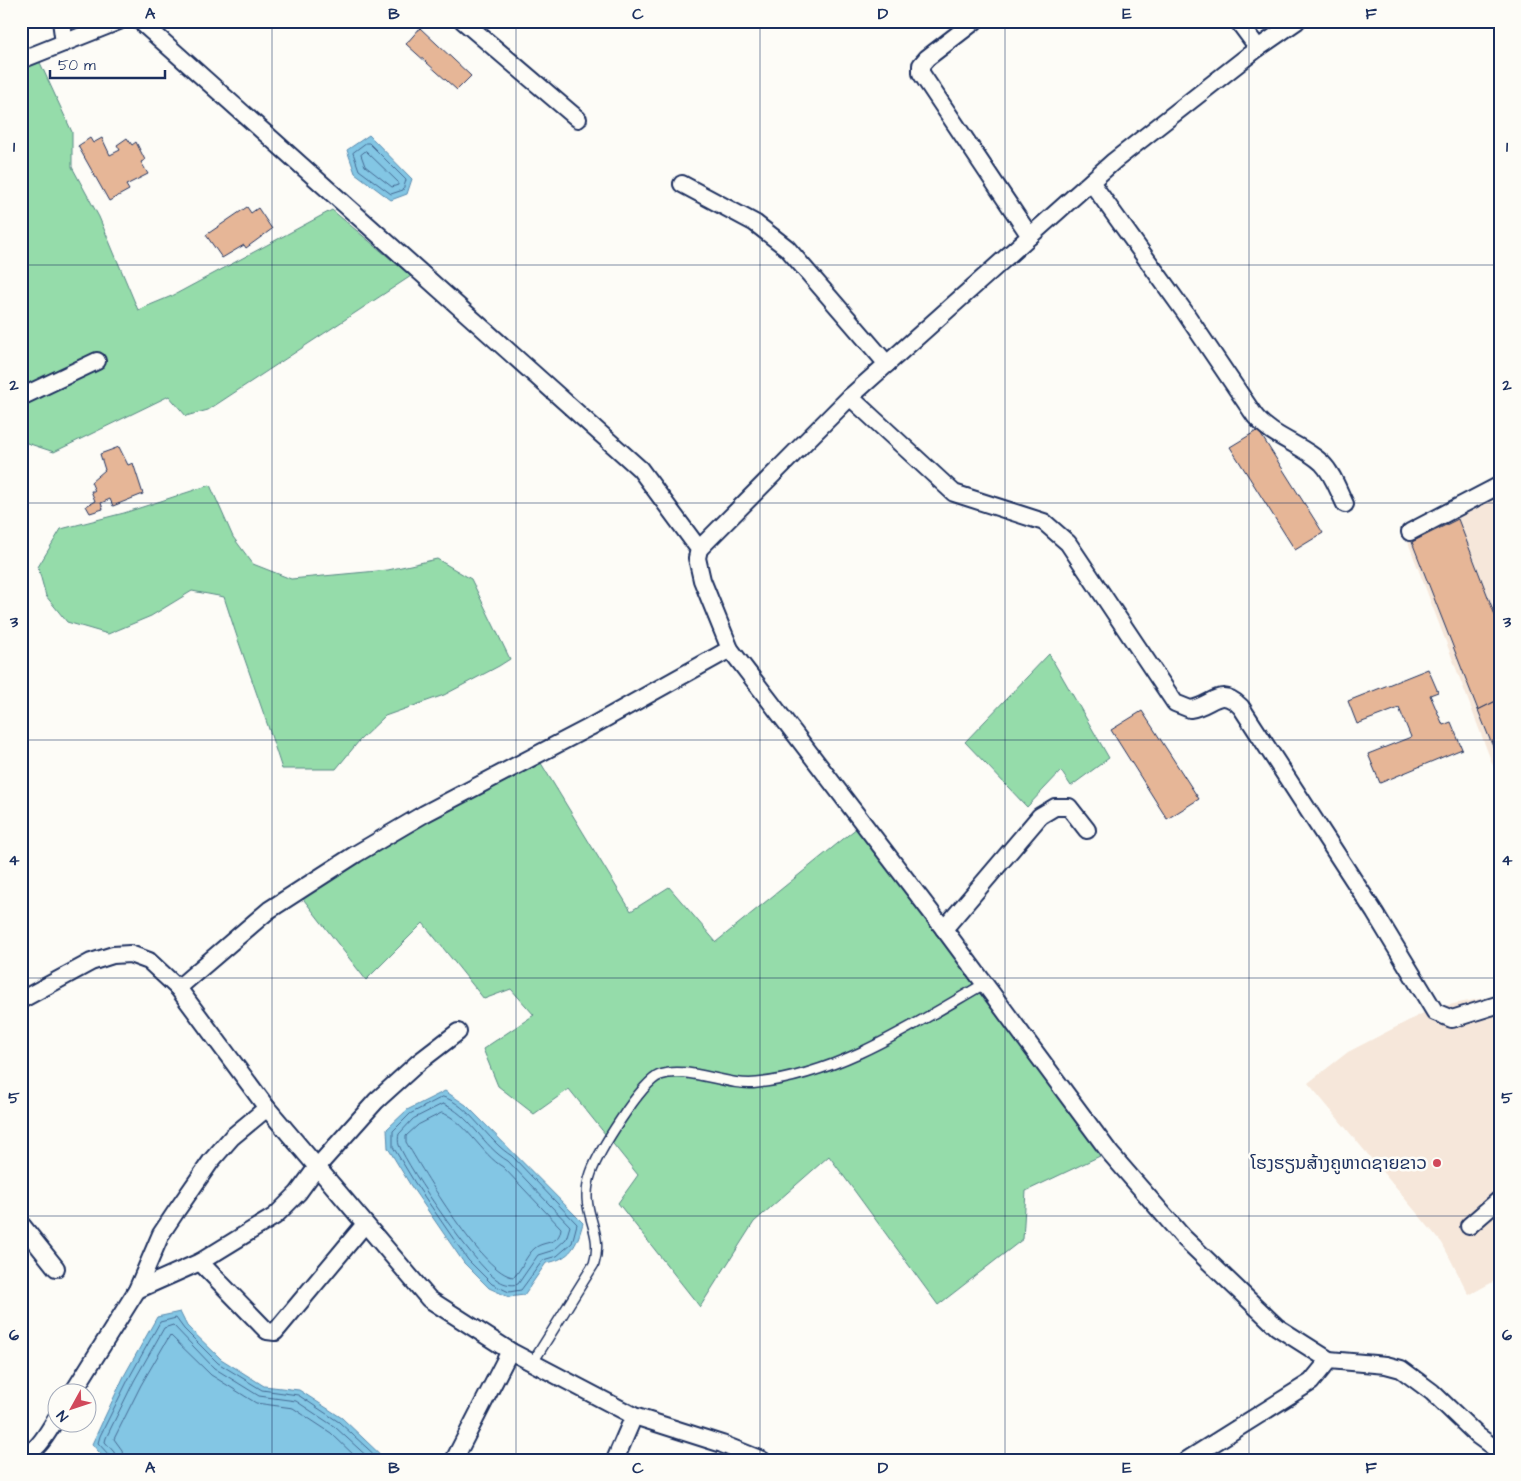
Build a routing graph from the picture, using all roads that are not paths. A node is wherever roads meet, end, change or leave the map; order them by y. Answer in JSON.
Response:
{"nodes":[{"id":1,"x":61,"y":21,"type":"edge"},
{"id":2,"x":119,"y":21,"type":"edge"},
{"id":3,"x":140,"y":21,"type":"edge"},
{"id":4,"x":463,"y":21,"type":"edge"},
{"id":5,"x":975,"y":21,"type":"edge"},
{"id":6,"x":1238,"y":21,"type":"edge"},
{"id":7,"x":1297,"y":21,"type":"edge"},
{"id":8,"x":64,"y":43,"type":"junction"},
{"id":9,"x":1258,"y":48,"type":"junction"},
{"id":10,"x":21,"y":60,"type":"edge"},
{"id":11,"x":578,"y":119,"type":"dead end"},
{"id":12,"x":1091,"y":182,"type":"junction"},
{"id":13,"x":682,"y":184,"type":"dead end"},
{"id":14,"x":1030,"y":236,"type":"junction"},
{"id":15,"x":97,"y":361,"type":"dead end"},
{"id":16,"x":887,"y":364,"type":"junction"},
{"id":17,"x":21,"y":397,"type":"edge"},
{"id":18,"x":850,"y":397,"type":"junction"},
{"id":19,"x":1500,"y":485,"type":"edge"},
{"id":20,"x":1345,"y":504,"type":"dead end"},
{"id":21,"x":1410,"y":532,"type":"dead end"},
{"id":22,"x":699,"y":549,"type":"junction"},
{"id":23,"x":730,"y":649,"type":"junction"},
{"id":24,"x":1087,"y":830,"type":"dead end"},
{"id":25,"x":944,"y":929,"type":"junction"},
{"id":26,"x":984,"y":984,"type":"junction"},
{"id":27,"x":178,"y":988,"type":"junction"},
{"id":28,"x":21,"y":1000,"type":"edge"},
{"id":29,"x":1500,"y":1004,"type":"edge"},
{"id":30,"x":458,"y":1032,"type":"dead end"},
{"id":31,"x":267,"y":1108,"type":"junction"},
{"id":32,"x":317,"y":1167,"type":"junction"},
{"id":33,"x":1500,"y":1199,"type":"edge"},
{"id":34,"x":21,"y":1224,"type":"edge"},
{"id":35,"x":365,"y":1224,"type":"junction"},
{"id":36,"x":1469,"y":1226,"type":"dead end"},
{"id":37,"x":200,"y":1262,"type":"junction"},
{"id":38,"x":56,"y":1268,"type":"dead end"},
{"id":39,"x":138,"y":1290,"type":"junction"},
{"id":40,"x":510,"y":1351,"type":"junction"},
{"id":41,"x":1329,"y":1360,"type":"junction"},
{"id":42,"x":534,"y":1362,"type":"junction"},
{"id":43,"x":78,"y":1384,"type":"edge"},
{"id":44,"x":634,"y":1416,"type":"junction"},
{"id":45,"x":48,"y":1430,"type":"edge"},
{"id":46,"x":1500,"y":1452,"type":"edge"},
{"id":47,"x":23,"y":1457,"type":"edge"},
{"id":48,"x":454,"y":1460,"type":"edge"},
{"id":49,"x":615,"y":1460,"type":"edge"},
{"id":50,"x":762,"y":1460,"type":"edge"},
{"id":51,"x":1187,"y":1460,"type":"edge"}],
"edges":[{"from":1,"to":8,"type":"street"},
{"from":2,"to":8,"type":"street"},
{"from":3,"to":22,"type":"street"},
{"from":4,"to":11,"type":"street"},
{"from":5,"to":14,"type":"street"},
{"from":6,"to":9,"type":"street"},
{"from":7,"to":9,"type":"street"},
{"from":8,"to":10,"type":"street"},
{"from":9,"to":12,"type":"street"},
{"from":12,"to":14,"type":"street"},
{"from":12,"to":20,"type":"street"},
{"from":13,"to":16,"type":"street"},
{"from":14,"to":16,"type":"street"},
{"from":15,"to":17,"type":"street"},
{"from":16,"to":18,"type":"street"},
{"from":18,"to":22,"type":"street"},
{"from":18,"to":29,"type":"street"},
{"from":19,"to":21,"type":"street"},
{"from":22,"to":23,"type":"street"},
{"from":23,"to":25,"type":"street"},
{"from":23,"to":27,"type":"street"},
{"from":24,"to":25,"type":"street"},
{"from":25,"to":26,"type":"street"},
{"from":26,"to":41,"type":"street"},
{"from":26,"to":42,"type":"lane"},
{"from":27,"to":28,"type":"street"},
{"from":27,"to":31,"type":"street"},
{"from":30,"to":32,"type":"street"},
{"from":31,"to":32,"type":"street"},
{"from":31,"to":39,"type":"street"},
{"from":32,"to":35,"type":"street"},
{"from":32,"to":37,"type":"street"},
{"from":33,"to":36,"type":"street"},
{"from":34,"to":38,"type":"street"},
{"from":35,"to":37,"type":"street"},
{"from":35,"to":40,"type":"street"},
{"from":37,"to":39,"type":"street"},
{"from":39,"to":43,"type":"street"},
{"from":40,"to":42,"type":"street"},
{"from":40,"to":48,"type":"street"},
{"from":41,"to":46,"type":"street"},
{"from":41,"to":51,"type":"street"},
{"from":42,"to":44,"type":"street"},
{"from":44,"to":49,"type":"street"},
{"from":44,"to":50,"type":"street"},
{"from":45,"to":47,"type":"street"}]}
